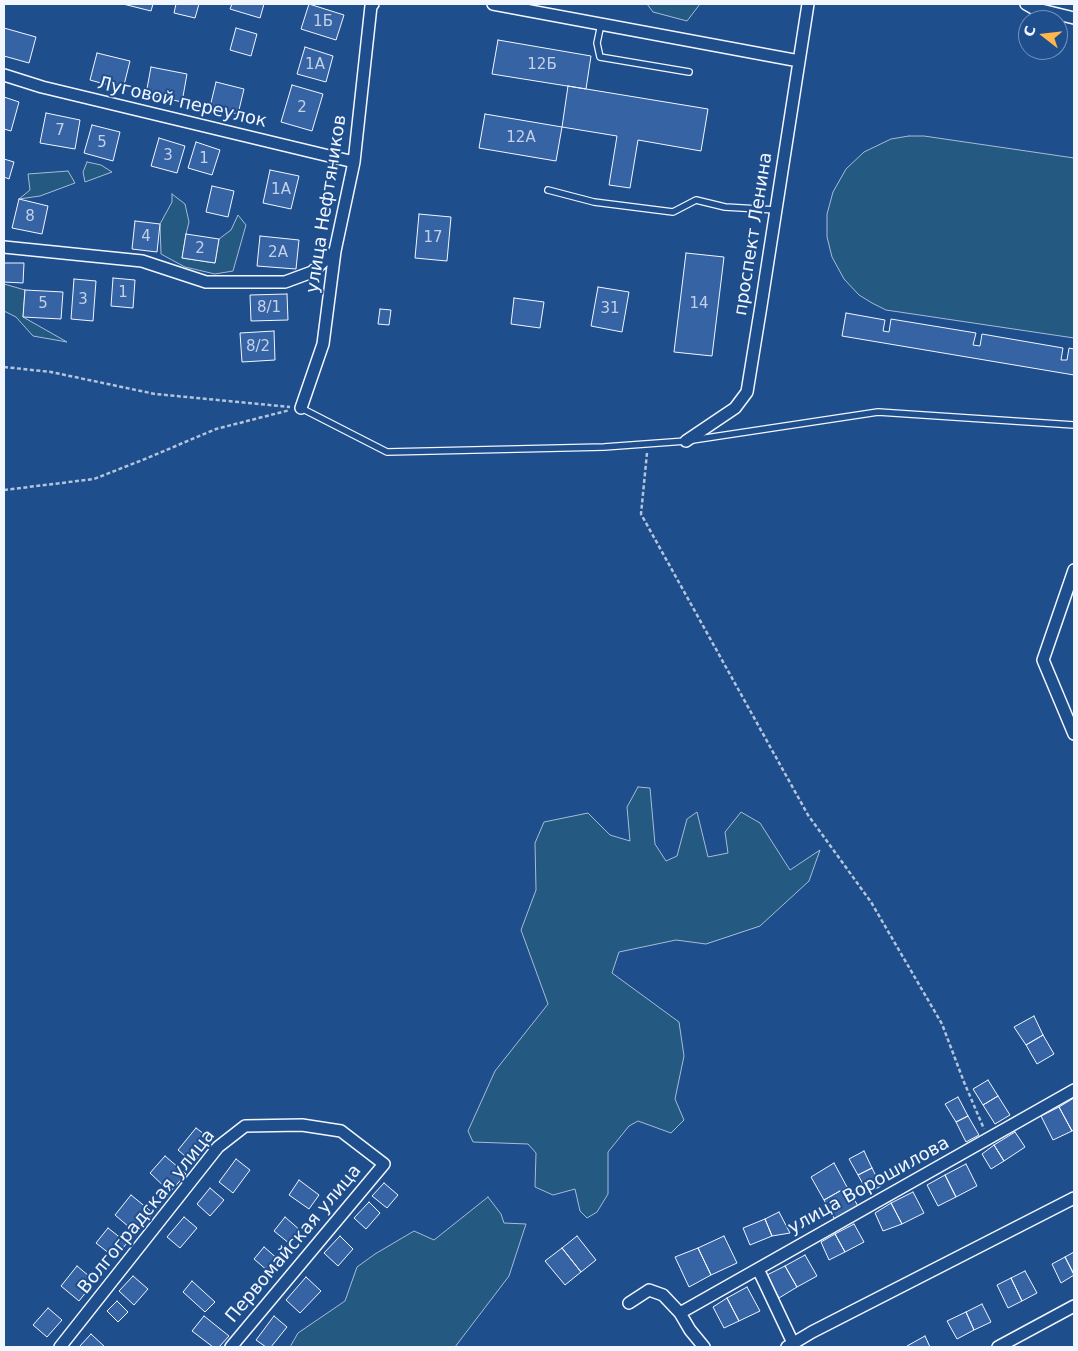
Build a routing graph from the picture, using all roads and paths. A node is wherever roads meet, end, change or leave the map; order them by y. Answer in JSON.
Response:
{"nodes":[{"id":1,"x":493,"y":4,"type":"edge"},
{"id":2,"x":808,"y":4,"type":"edge"},
{"id":3,"x":1026,"y":4,"type":"edge"},
{"id":4,"x":369,"y":5,"type":"edge"},
{"id":5,"x":1074,"y":18,"type":"edge"},
{"id":6,"x":601,"y":24,"type":"junction"},
{"id":7,"x":799,"y":61,"type":"junction"},
{"id":8,"x":689,"y":72,"type":"dead end"},
{"id":9,"x":4,"y":74,"type":"edge"},
{"id":10,"x":354,"y":162,"type":"junction"},
{"id":11,"x":548,"y":190,"type":"dead end"},
{"id":12,"x":776,"y":210,"type":"junction"},
{"id":13,"x":4,"y":247,"type":"edge"},
{"id":14,"x":335,"y":251,"type":"junction"},
{"id":15,"x":4,"y":367,"type":"edge"},
{"id":16,"x":301,"y":408,"type":"junction"},
{"id":17,"x":1074,"y":426,"type":"edge"},
{"id":18,"x":686,"y":441,"type":"junction"},
{"id":19,"x":648,"y":444,"type":"junction"},
{"id":20,"x":4,"y":490,"type":"edge"},
{"id":21,"x":1074,"y":570,"type":"edge"},
{"id":22,"x":1074,"y":734,"type":"edge"},
{"id":23,"x":1074,"y":1090,"type":"edge"},
{"id":24,"x":988,"y":1139,"type":"junction"},
{"id":25,"x":384,"y":1164,"type":"joint"},
{"id":26,"x":1074,"y":1198,"type":"edge"},
{"id":27,"x":758,"y":1269,"type":"junction"},
{"id":28,"x":629,"y":1303,"type":"dead end"},
{"id":29,"x":1074,"y":1306,"type":"edge"},
{"id":30,"x":680,"y":1313,"type":"junction"},
{"id":31,"x":791,"y":1346,"type":"edge"},
{"id":32,"x":60,"y":1347,"type":"edge"},
{"id":33,"x":231,"y":1347,"type":"edge"},
{"id":34,"x":704,"y":1347,"type":"edge"},
{"id":35,"x":998,"y":1347,"type":"edge"}],
"edges":[{"from":1,"to":6,"type":"street"},
{"from":2,"to":7,"type":"street","name":"проспект Ленина"},
{"from":3,"to":5,"type":"street"},
{"from":4,"to":10,"type":"street","name":"улица Нефтяников"},
{"from":6,"to":7,"type":"street"},
{"from":6,"to":8,"type":"lane"},
{"from":7,"to":12,"type":"street","name":"проспект Ленина"},
{"from":9,"to":10,"type":"street","name":"Луговой переулок"},
{"from":10,"to":14,"type":"street","name":"улица Нефтяников"},
{"from":11,"to":12,"type":"lane"},
{"from":12,"to":18,"type":"street","name":"проспект Ленина"},
{"from":13,"to":14,"type":"street"},
{"from":14,"to":16,"type":"street","name":"улица Нефтяников"},
{"from":15,"to":16,"type":"path"},
{"from":16,"to":19,"type":"lane"},
{"from":16,"to":20,"type":"path"},
{"from":17,"to":18,"type":"lane"},
{"from":18,"to":19,"type":"lane"},
{"from":19,"to":24,"type":"path"},
{"from":21,"to":22,"type":"street"},
{"from":23,"to":24,"type":"street","name":"улица Ворошилова"},
{"from":24,"to":27,"type":"street","name":"улица Ворошилова"},
{"from":25,"to":32,"type":"street","name":"Волгоградская улица"},
{"from":25,"to":33,"type":"street","name":"Первомайская улица"},
{"from":26,"to":31,"type":"street"},
{"from":27,"to":30,"type":"street","name":"улица Ворошилова"},
{"from":27,"to":31,"type":"street"},
{"from":28,"to":30,"type":"street"},
{"from":29,"to":35,"type":"street"},
{"from":30,"to":34,"type":"street"}]}
